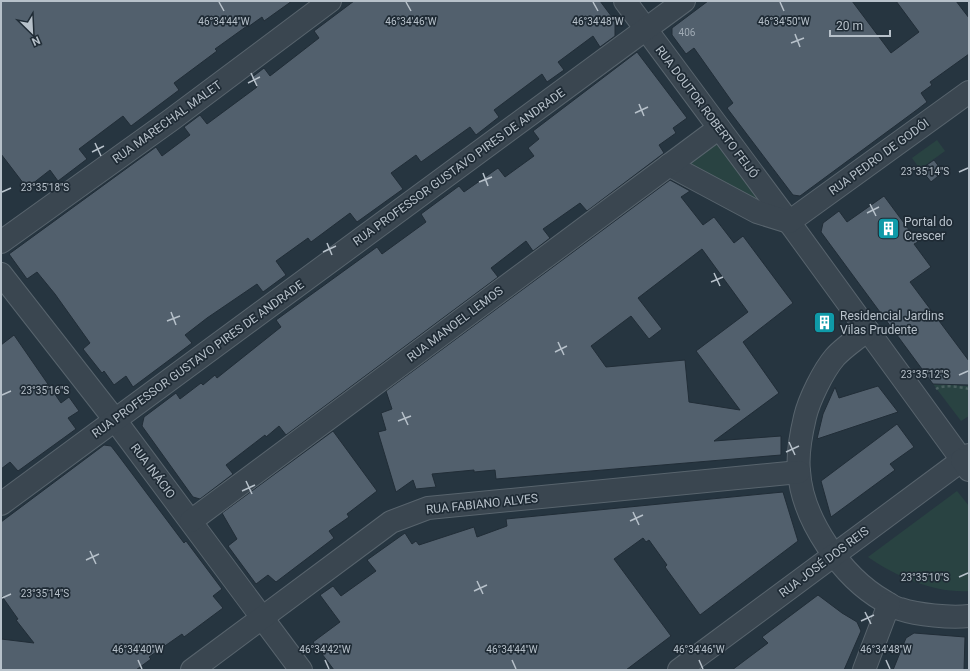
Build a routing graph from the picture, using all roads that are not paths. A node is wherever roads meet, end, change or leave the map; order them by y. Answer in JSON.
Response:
{"nodes":[{"id":1,"x":330,"y":1,"type":"edge"},
{"id":2,"x":625,"y":1,"type":"edge"},
{"id":3,"x":684,"y":1,"type":"edge"},
{"id":4,"x":646,"y":29,"type":"junction"},
{"id":5,"x":969,"y":92,"type":"edge"},
{"id":6,"x":719,"y":128,"type":"junction"},
{"id":7,"x":669,"y":165,"type":"junction"},
{"id":8,"x":790,"y":222,"type":"junction"},
{"id":9,"x":1,"y":242,"type":"edge"},
{"id":10,"x":1,"y":274,"type":"edge"},
{"id":11,"x":867,"y":330,"type":"junction"},
{"id":12,"x":115,"y":420,"type":"junction"},
{"id":13,"x":967,"y":462,"type":"edge"},
{"id":14,"x":799,"y":472,"type":"junction"},
{"id":15,"x":1,"y":504,"type":"edge"},
{"id":16,"x":191,"y":521,"type":"junction"},
{"id":17,"x":834,"y":555,"type":"junction"},
{"id":18,"x":889,"y":604,"type":"junction"},
{"id":19,"x":969,"y":616,"type":"edge"},
{"id":20,"x":262,"y":617,"type":"junction"},
{"id":21,"x":192,"y":670,"type":"edge"},
{"id":22,"x":301,"y":670,"type":"edge"},
{"id":23,"x":679,"y":670,"type":"edge"},
{"id":24,"x":864,"y":670,"type":"edge"}],
"edges":[{"from":1,"to":9,"type":"street","name":"RUA MARECHAL MALET"},
{"from":2,"to":4,"type":"street","name":"RUA DOUTOR ROBERTO FEIJÓ"},
{"from":3,"to":4,"type":"street","name":"RUA PROFESSOR GUSTAVO PIRES DE ANDRADE"},
{"from":4,"to":6,"type":"street","name":"RUA DOUTOR ROBERTO FEIJÓ"},
{"from":4,"to":12,"type":"street","name":"RUA PROFESSOR GUSTAVO PIRES DE ANDRADE"},
{"from":5,"to":8,"type":"street","name":"RUA PEDRO DE GODÓI"},
{"from":6,"to":7,"type":"street","name":"RUA MANOEL LEMOS"},
{"from":6,"to":8,"type":"street","name":"RUA DOUTOR ROBERTO FEIJÓ"},
{"from":7,"to":8,"type":"street"},
{"from":7,"to":16,"type":"street","name":"RUA MANOEL LEMOS"},
{"from":8,"to":11,"type":"street","name":"RUA DOUTOR ROBERTO FEIJÓ"},
{"from":10,"to":12,"type":"street","name":"RUA INÁCIO"},
{"from":11,"to":13,"type":"street","name":"RUA DOUTOR ROBERTO FEIJÓ"},
{"from":11,"to":14,"type":"street"},
{"from":12,"to":15,"type":"street","name":"RUA PROFESSOR GUSTAVO PIRES DE ANDRADE"},
{"from":12,"to":16,"type":"street","name":"RUA INÁCIO"},
{"from":13,"to":17,"type":"street","name":"RUA JOSÉ DOS REIS"},
{"from":14,"to":17,"type":"street"},
{"from":14,"to":20,"type":"street","name":"RUA FABIANO ALVES"},
{"from":16,"to":20,"type":"street","name":"RUA INÁCIO"},
{"from":17,"to":18,"type":"street"},
{"from":17,"to":23,"type":"street","name":"RUA JOSÉ DOS REIS"},
{"from":18,"to":19,"type":"street"},
{"from":18,"to":24,"type":"street"},
{"from":20,"to":21,"type":"street","name":"RUA FABIANO ALVES"},
{"from":20,"to":22,"type":"street","name":"RUA INÁCIO"}]}
